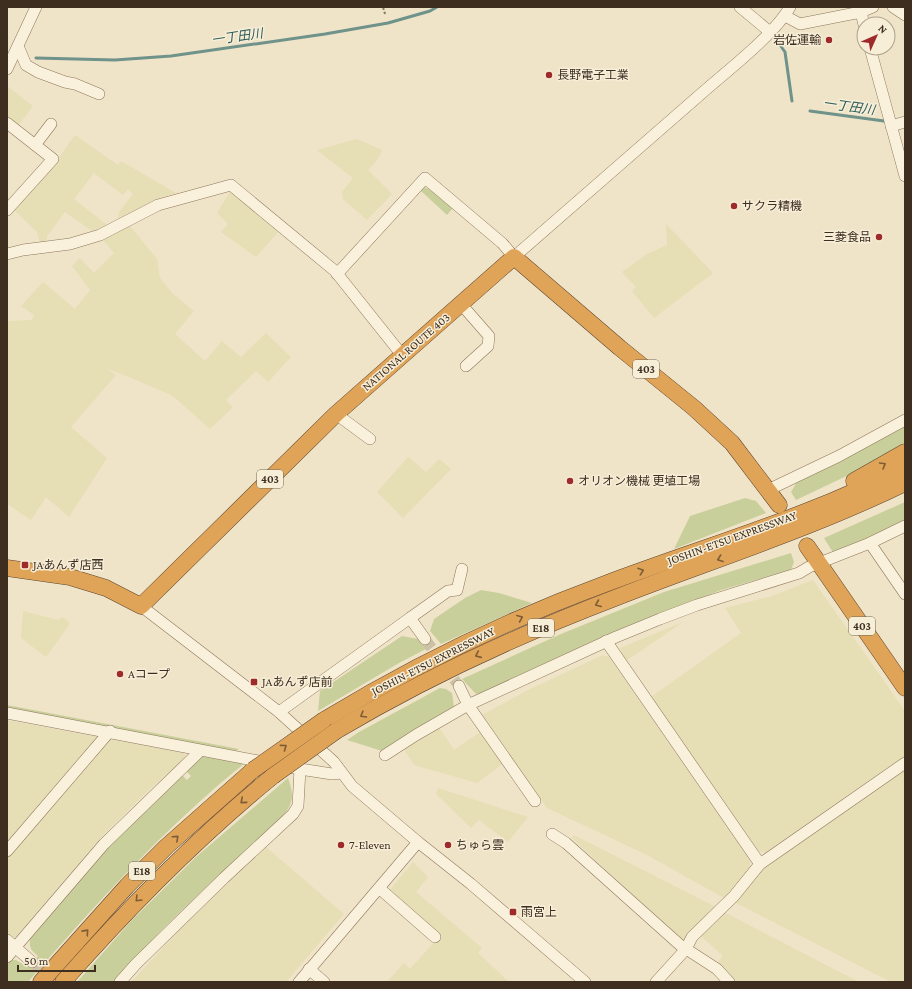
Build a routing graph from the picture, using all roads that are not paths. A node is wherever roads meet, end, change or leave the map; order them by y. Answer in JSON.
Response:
{"nodes":[{"id":1,"x":36,"y":7,"type":"edge"},
{"id":2,"x":740,"y":7,"type":"edge"},
{"id":3,"x":873,"y":7,"type":"edge"},
{"id":4,"x":893,"y":7,"type":"edge"},
{"id":5,"x":860,"y":10,"type":"edge"},
{"id":6,"x":788,"y":12,"type":"edge"},
{"id":7,"x":905,"y":15,"type":"edge"},
{"id":8,"x":770,"y":32,"type":"junction"},
{"id":9,"x":18,"y":46,"type":"junction"},
{"id":10,"x":872,"y":56,"type":"edge"},
{"id":11,"x":7,"y":69,"type":"edge"},
{"id":12,"x":99,"y":94,"type":"dead end"},
{"id":13,"x":905,"y":122,"type":"edge"},
{"id":14,"x":7,"y":123,"type":"edge"},
{"id":15,"x":51,"y":124,"type":"dead end"},
{"id":16,"x":891,"y":126,"type":"junction"},
{"id":17,"x":35,"y":145,"type":"junction"},
{"id":18,"x":905,"y":176,"type":"edge"},
{"id":19,"x":7,"y":210,"type":"edge"},
{"id":20,"x":9,"y":250,"type":"edge"},
{"id":21,"x":514,"y":257,"type":"junction"},
{"id":22,"x":337,"y":274,"type":"junction"},
{"id":23,"x":461,"y":304,"type":"junction"},
{"id":24,"x":402,"y":355,"type":"junction"},
{"id":25,"x":466,"y":366,"type":"dead end"},
{"id":26,"x":336,"y":414,"type":"junction"},
{"id":27,"x":905,"y":420,"type":"edge"},
{"id":28,"x":370,"y":439,"type":"dead end"},
{"id":29,"x":905,"y":452,"type":"edge"},
{"id":30,"x":905,"y":467,"type":"edge"},
{"id":31,"x":905,"y":483,"type":"edge"},
{"id":32,"x":768,"y":490,"type":"junction"},
{"id":33,"x":905,"y":490,"type":"edge"},
{"id":34,"x":779,"y":505,"type":"dead end"},
{"id":35,"x":905,"y":526,"type":"edge"},
{"id":36,"x":722,"y":542,"type":"junction"},
{"id":37,"x":870,"y":544,"type":"junction"},
{"id":38,"x":756,"y":546,"type":"junction"},
{"id":39,"x":807,"y":546,"type":"dead end"},
{"id":40,"x":818,"y":563,"type":"junction"},
{"id":41,"x":7,"y":568,"type":"edge"},
{"id":42,"x":462,"y":569,"type":"dead end"},
{"id":43,"x":905,"y":594,"type":"edge"},
{"id":44,"x":141,"y":606,"type":"junction"},
{"id":45,"x":410,"y":618,"type":"junction"},
{"id":46,"x":425,"y":639,"type":"tunnel mouth"},
{"id":47,"x":606,"y":641,"type":"junction"},
{"id":48,"x":459,"y":686,"type":"tunnel mouth"},
{"id":49,"x":905,"y":688,"type":"edge"},
{"id":50,"x":468,"y":705,"type":"junction"},
{"id":51,"x":279,"y":712,"type":"junction"},
{"id":52,"x":7,"y":713,"type":"edge"},
{"id":53,"x":110,"y":731,"type":"junction"},
{"id":54,"x":200,"y":751,"type":"junction"},
{"id":55,"x":385,"y":755,"type":"dead end"},
{"id":56,"x":905,"y":763,"type":"edge"},
{"id":57,"x":286,"y":770,"type":"junction"},
{"id":58,"x":341,"y":773,"type":"junction"},
{"id":59,"x":536,"y":801,"type":"dead end"},
{"id":60,"x":552,"y":834,"type":"dead end"},
{"id":61,"x":418,"y":842,"type":"junction"},
{"id":62,"x":7,"y":851,"type":"edge"},
{"id":63,"x":760,"y":864,"type":"junction"},
{"id":64,"x":379,"y":888,"type":"junction"},
{"id":65,"x":435,"y":937,"type":"dead end"},
{"id":66,"x":11,"y":943,"type":"edge"},
{"id":67,"x":686,"y":949,"type":"junction"},
{"id":68,"x":7,"y":957,"type":"edge"},
{"id":69,"x":32,"y":962,"type":"tunnel mouth"},
{"id":70,"x":309,"y":969,"type":"junction"},
{"id":71,"x":42,"y":982,"type":"edge"},
{"id":72,"x":63,"y":982,"type":"edge"},
{"id":73,"x":120,"y":982,"type":"edge"},
{"id":74,"x":299,"y":982,"type":"edge"},
{"id":75,"x":324,"y":982,"type":"edge"},
{"id":76,"x":585,"y":982,"type":"edge"},
{"id":77,"x":656,"y":982,"type":"edge"},
{"id":78,"x":729,"y":982,"type":"edge"}],
"edges":[{"from":1,"to":9,"type":"street"},
{"from":2,"to":8,"type":"street"},
{"from":3,"to":5,"type":"street"},
{"from":4,"to":7,"type":"street"},
{"from":5,"to":6,"type":"street"},
{"from":6,"to":8,"type":"street"},
{"from":8,"to":21,"type":"street"},
{"from":9,"to":11,"type":"street"},
{"from":9,"to":12,"type":"street"},
{"from":10,"to":16,"type":"street"},
{"from":13,"to":16,"type":"street"},
{"from":14,"to":17,"type":"street"},
{"from":15,"to":17,"type":"street"},
{"from":16,"to":18,"type":"street"},
{"from":17,"to":19,"type":"street"},
{"from":20,"to":22,"type":"street"},
{"from":21,"to":22,"type":"street"},
{"from":21,"to":23,"type":"highway","name":"NATIONAL ROUTE 403","number":"403"},
{"from":21,"to":32,"type":"highway","number":"403"},
{"from":22,"to":24,"type":"street"},
{"from":23,"to":24,"type":"highway","name":"NATIONAL ROUTE 403","number":"403"},
{"from":23,"to":25,"type":"street"},
{"from":24,"to":26,"type":"highway","name":"NATIONAL ROUTE 403","number":"403"},
{"from":26,"to":28,"type":"street"},
{"from":26,"to":44,"type":"highway","name":"NATIONAL ROUTE 403","number":"403"},
{"from":27,"to":32,"type":"street"},
{"from":36,"to":29,"type":"highway","one_way":true},
{"from":30,"to":36,"type":"highway","name":"JOSHIN-ETSU EXPRESSWAY","number":"E18"},
{"from":31,"to":38,"type":"highway","name":"JOSHIN-ETSU EXPRESSWAY","number":"E18"},
{"from":32,"to":34,"type":"highway","number":"403"},
{"from":33,"to":38,"type":"highway"},
{"from":35,"to":37,"type":"street"},
{"from":71,"to":36,"type":"highway","name":"JOSHIN-ETSU EXPRESSWAY","number":"E18","one_way":true,"bridge":true},
{"from":37,"to":40,"type":"street"},
{"from":37,"to":43,"type":"street"},
{"from":38,"to":57,"type":"highway","name":"JOSHIN-ETSU EXPRESSWAY","number":"E18","one_way":true,"bridge":true},
{"from":39,"to":40,"type":"highway","number":"403"},
{"from":40,"to":47,"type":"street"},
{"from":40,"to":49,"type":"highway","number":"403"},
{"from":41,"to":44,"type":"highway"},
{"from":42,"to":45,"type":"street"},
{"from":44,"to":51,"type":"street"},
{"from":45,"to":46,"type":"street"},
{"from":45,"to":51,"type":"street"},
{"from":47,"to":50,"type":"street"},
{"from":47,"to":63,"type":"street"},
{"from":48,"to":50,"type":"street"},
{"from":50,"to":55,"type":"street"},
{"from":50,"to":59,"type":"street"},
{"from":51,"to":58,"type":"street"},
{"from":52,"to":53,"type":"street"},
{"from":53,"to":54,"type":"street"},
{"from":53,"to":62,"type":"street"},
{"from":54,"to":57,"type":"street"},
{"from":54,"to":66,"type":"street"},
{"from":56,"to":63,"type":"street"},
{"from":57,"to":58,"type":"street"},
{"from":57,"to":72,"type":"highway","name":"JOSHIN-ETSU EXPRESSWAY","number":"E18","one_way":true},
{"from":57,"to":73,"type":"street"},
{"from":58,"to":61,"type":"street"},
{"from":60,"to":67,"type":"street"},
{"from":61,"to":64,"type":"street"},
{"from":61,"to":76,"type":"street"},
{"from":63,"to":67,"type":"street"},
{"from":64,"to":65,"type":"street"},
{"from":64,"to":70,"type":"street"},
{"from":66,"to":68,"type":"street"},
{"from":66,"to":69,"type":"street"},
{"from":67,"to":77,"type":"street"},
{"from":67,"to":78,"type":"street"},
{"from":70,"to":74,"type":"street"},
{"from":70,"to":75,"type":"street"}]}
